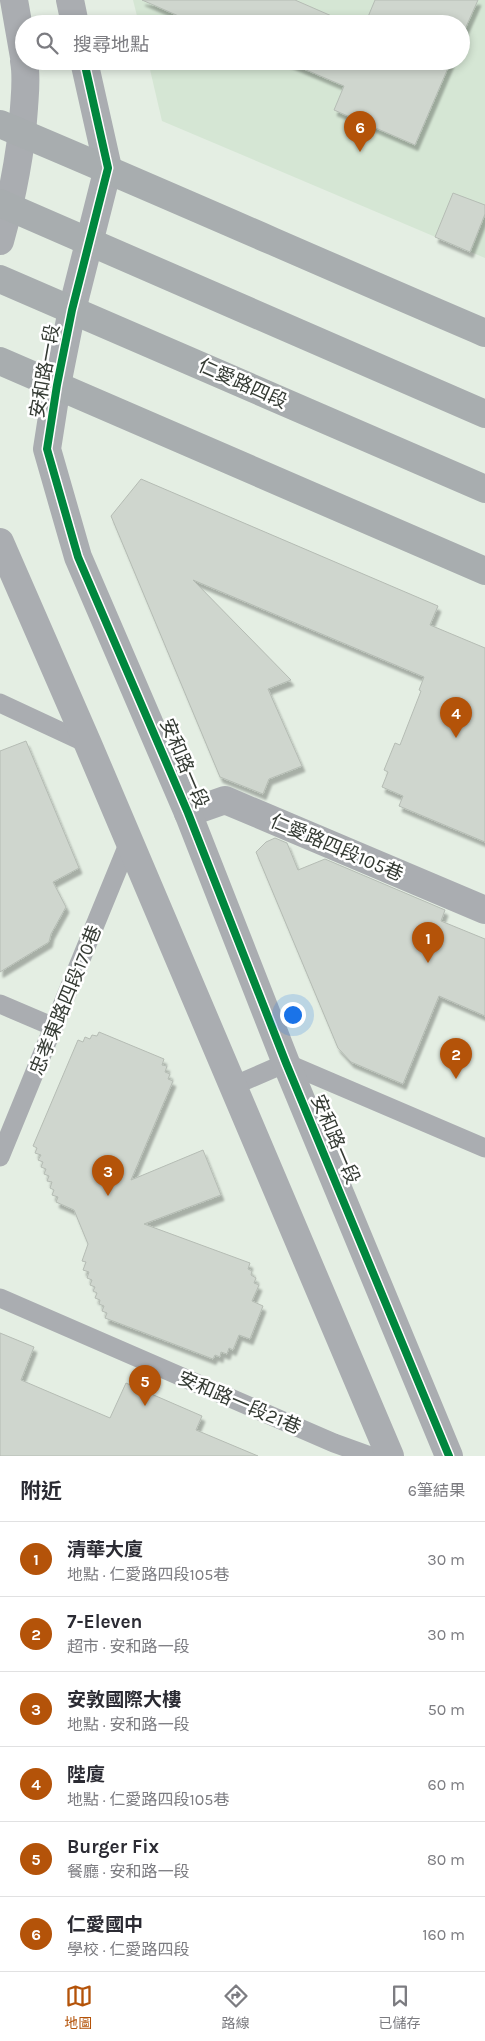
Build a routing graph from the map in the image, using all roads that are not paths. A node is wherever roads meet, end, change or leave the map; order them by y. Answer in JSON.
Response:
{"nodes":[{"id":1,"x":14,"y":0,"type":"edge"},
{"id":2,"x":70,"y":0,"type":"edge"},
{"id":3,"x":17,"y":15,"type":"edge"},
{"id":4,"x":73,"y":15,"type":"edge"},
{"id":5,"x":26,"y":70,"type":"edge"},
{"id":6,"x":86,"y":70,"type":"edge"},
{"id":7,"x":11,"y":129,"type":"edge"},
{"id":8,"x":108,"y":168,"type":"junction"},
{"id":9,"x":5,"y":205,"type":"edge"},
{"id":10,"x":0,"y":241,"type":"edge"},
{"id":11,"x":88,"y":242,"type":"junction"},
{"id":12,"x":0,"y":279,"type":"edge"},
{"id":13,"x":72,"y":310,"type":"junction"},
{"id":14,"x":485,"y":333,"type":"edge"},
{"id":15,"x":0,"y":361,"type":"edge"},
{"id":16,"x":57,"y":385,"type":"junction"},
{"id":17,"x":485,"y":414,"type":"edge"},
{"id":18,"x":485,"y":489,"type":"edge"},
{"id":19,"x":0,"y":542,"type":"edge"},
{"id":20,"x":485,"y":571,"type":"edge"},
{"id":21,"x":0,"y":704,"type":"edge"},
{"id":22,"x":88,"y":744,"type":"junction"},
{"id":23,"x":188,"y":813,"type":"junction"},
{"id":24,"x":129,"y":842,"type":"junction"},
{"id":25,"x":485,"y":910,"type":"edge"},
{"id":26,"x":0,"y":1004,"type":"edge"},
{"id":27,"x":54,"y":1027,"type":"junction"},
{"id":28,"x":286,"y":1064,"type":"junction"},
{"id":29,"x":233,"y":1086,"type":"junction"},
{"id":30,"x":485,"y":1148,"type":"edge"},
{"id":31,"x":0,"y":1157,"type":"edge"},
{"id":32,"x":0,"y":1298,"type":"edge"},
{"id":33,"x":370,"y":1456,"type":"edge"},
{"id":34,"x":390,"y":1456,"type":"edge"},
{"id":35,"x":449,"y":1456,"type":"edge"}],
"edges":[{"from":1,"to":3,"type":"street"},
{"from":2,"to":4,"type":"street"},
{"from":5,"to":7,"type":"street"},
{"from":6,"to":8,"type":"street","name":"安和路一段"},
{"from":7,"to":8,"type":"main road"},
{"from":7,"to":9,"type":"street"},
{"from":8,"to":11,"type":"street","name":"安和路一段"},
{"from":8,"to":14,"type":"main road"},
{"from":9,"to":10,"type":"street"},
{"from":9,"to":11,"type":"main road"},
{"from":11,"to":13,"type":"street","name":"安和路一段"},
{"from":11,"to":17,"type":"main road"},
{"from":12,"to":13,"type":"main road","name":"仁愛路四段"},
{"from":13,"to":16,"type":"street","name":"安和路一段"},
{"from":13,"to":18,"type":"main road","name":"仁愛路四段"},
{"from":15,"to":16,"type":"main road"},
{"from":16,"to":20,"type":"main road"},
{"from":16,"to":23,"type":"street","name":"安和路一段"},
{"from":19,"to":22,"type":"street"},
{"from":21,"to":22,"type":"lane"},
{"from":22,"to":24,"type":"street"},
{"from":23,"to":25,"type":"street","name":"仁愛路四段105巷"},
{"from":23,"to":28,"type":"street","name":"安和路一段"},
{"from":24,"to":27,"type":"lane","name":"忠孝東路四段170巷"},
{"from":24,"to":29,"type":"street"},
{"from":26,"to":27,"type":"lane"},
{"from":27,"to":31,"type":"lane","name":"忠孝東路四段170巷"},
{"from":28,"to":29,"type":"lane"},
{"from":28,"to":30,"type":"lane"},
{"from":28,"to":35,"type":"street","name":"安和路一段"},
{"from":29,"to":34,"type":"street"},
{"from":32,"to":33,"type":"lane","name":"安和路一段21巷"}]}
